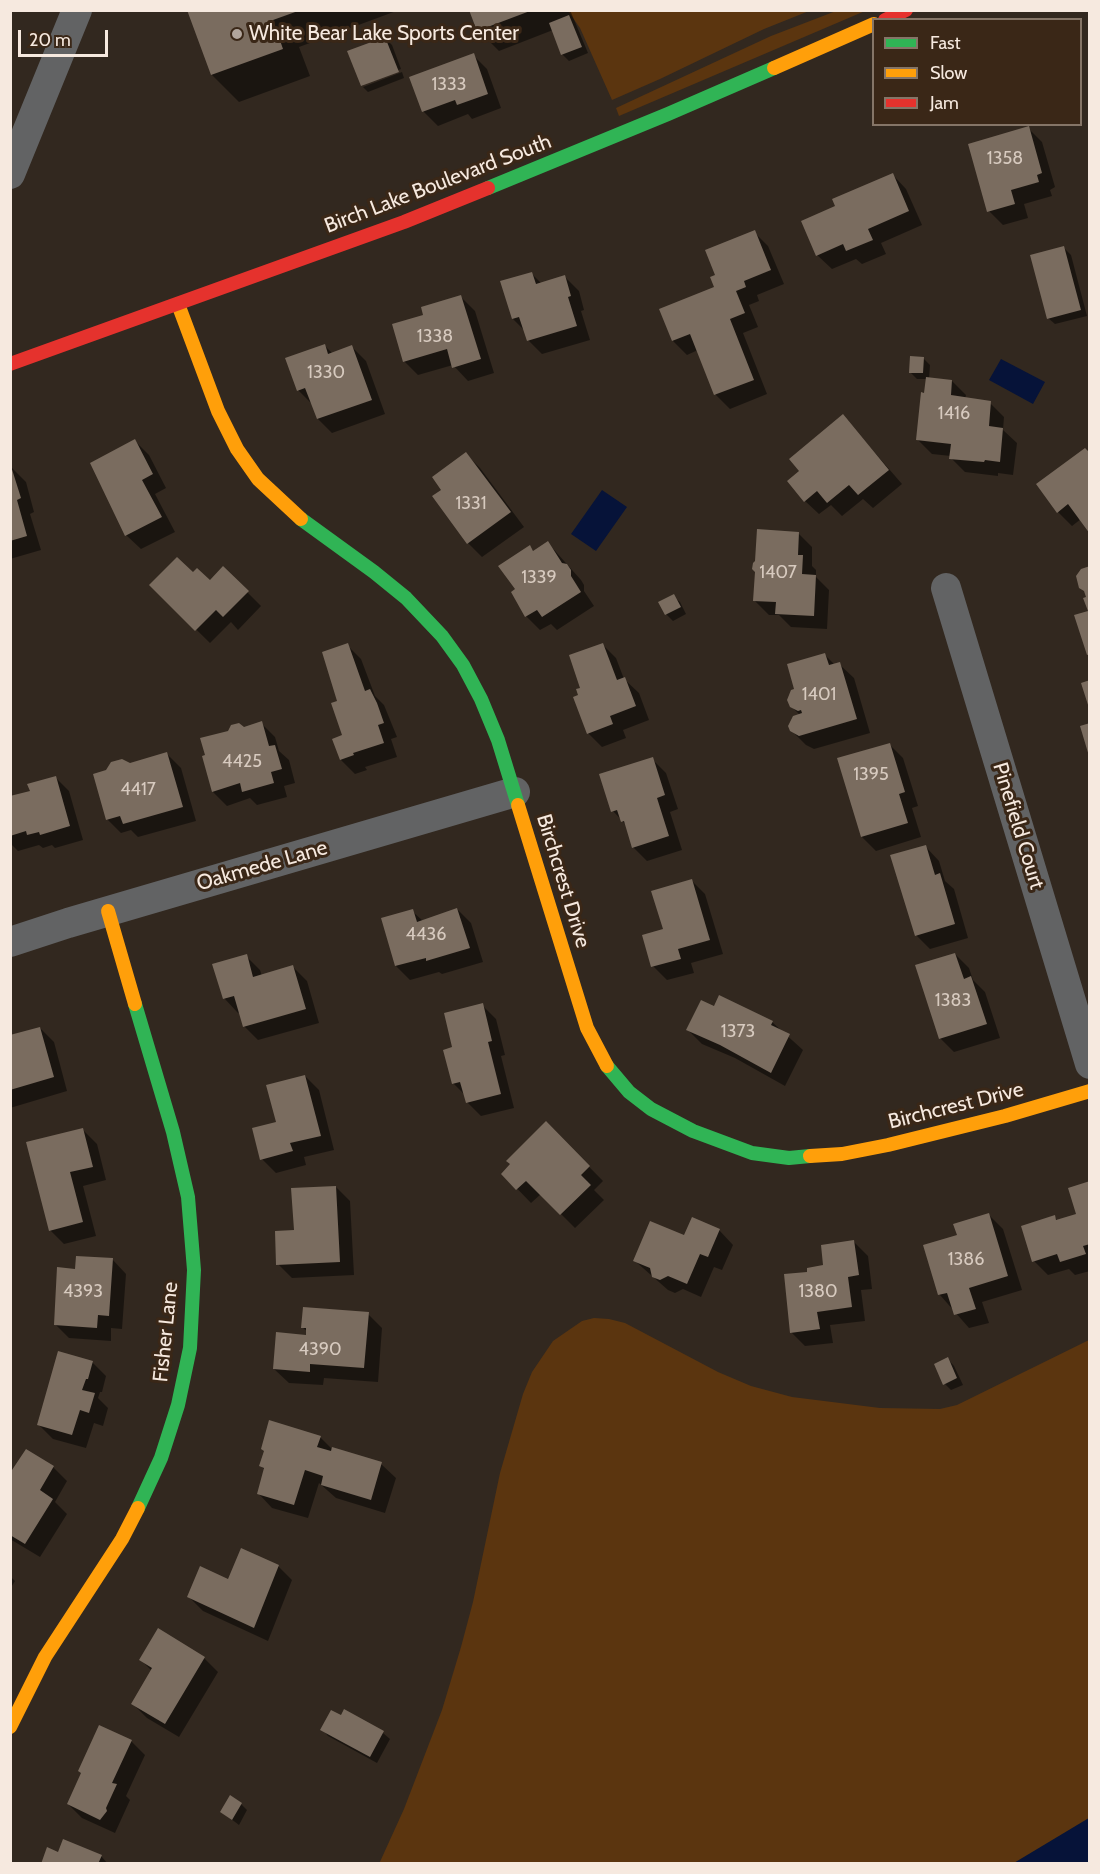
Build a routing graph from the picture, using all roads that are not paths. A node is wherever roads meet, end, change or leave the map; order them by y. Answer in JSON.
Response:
{"nodes":[{"id":1,"x":77,"y":10,"type":"edge"},
{"id":2,"x":906,"y":10,"type":"edge"},
{"id":3,"x":889,"y":18,"type":"edge"},
{"id":4,"x":872,"y":24,"type":"edge"},
{"id":5,"x":10,"y":174,"type":"edge"},
{"id":6,"x":178,"y":304,"type":"junction"},
{"id":7,"x":10,"y":363,"type":"edge"},
{"id":8,"x":946,"y":588,"type":"dead end"},
{"id":9,"x":515,"y":792,"type":"junction"},
{"id":10,"x":108,"y":911,"type":"junction"},
{"id":11,"x":10,"y":942,"type":"edge"},
{"id":12,"x":1089,"y":1064,"type":"edge"},
{"id":13,"x":1089,"y":1091,"type":"edge"},
{"id":14,"x":10,"y":1727,"type":"edge"}],
"edges":[{"from":1,"to":5,"type":"street"},
{"from":2,"to":3,"type":"street"},
{"from":4,"to":6,"type":"street","name":"Birch Lake Boulevard South"},
{"from":6,"to":7,"type":"street","name":"Birch Lake Boulevard South"},
{"from":6,"to":9,"type":"street","name":"Birchcrest Drive"},
{"from":8,"to":12,"type":"street","name":"Pinefield Court"},
{"from":9,"to":10,"type":"street","name":"Oakmede Lane"},
{"from":9,"to":13,"type":"street","name":"Birchcrest Drive"},
{"from":10,"to":11,"type":"street","name":"Oakmede Lane"},
{"from":10,"to":14,"type":"street","name":"Fisher Lane"}]}
